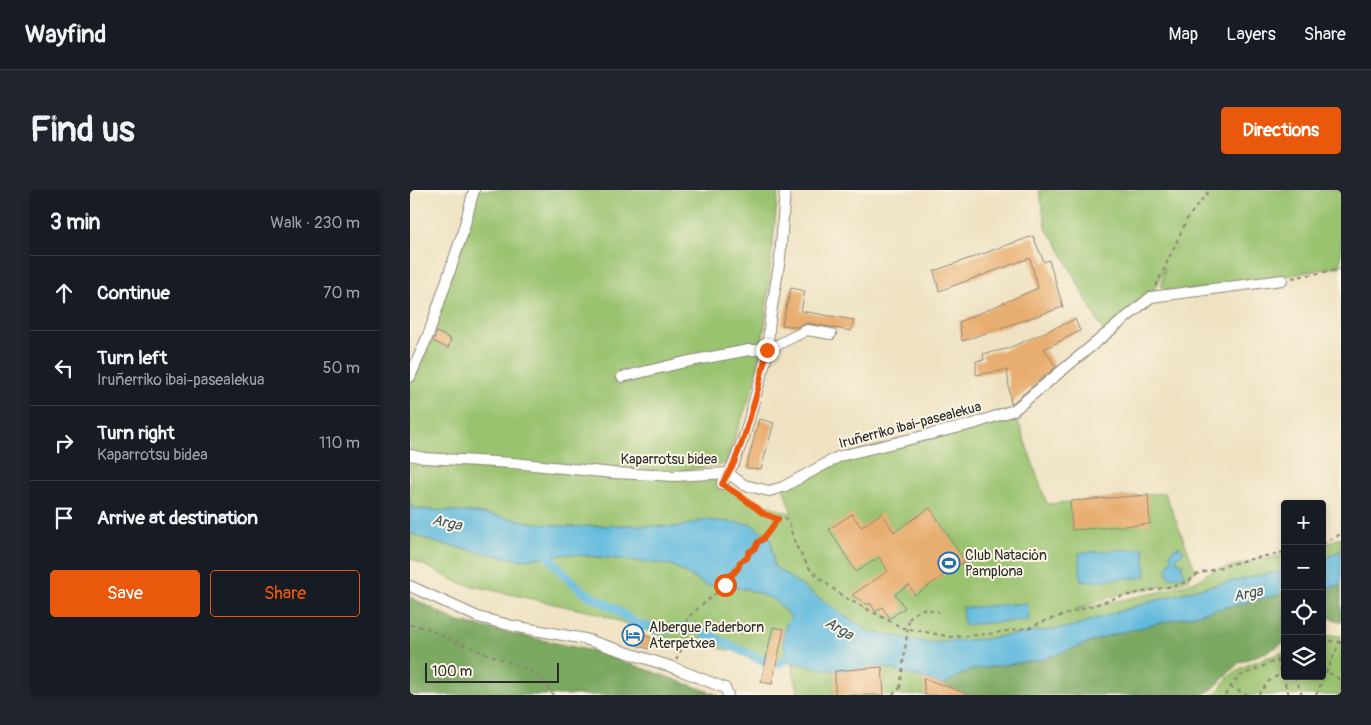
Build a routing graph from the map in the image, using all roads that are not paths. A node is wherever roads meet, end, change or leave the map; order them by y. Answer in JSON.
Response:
{"nodes":[{"id":1,"x":474,"y":190,"type":"edge"},
{"id":2,"x":786,"y":190,"type":"edge"},
{"id":3,"x":1282,"y":280,"type":"road end"},
{"id":4,"x":831,"y":334,"type":"dead end"},
{"id":5,"x":767,"y":350,"type":"junction"},
{"id":6,"x":622,"y":377,"type":"dead end"},
{"id":7,"x":410,"y":378,"type":"edge"},
{"id":8,"x":410,"y":455,"type":"edge"},
{"id":9,"x":728,"y":473,"type":"junction"},
{"id":10,"x":722,"y":484,"type":"road end"},
{"id":11,"x":410,"y":586,"type":"edge"},
{"id":12,"x":728,"y":695,"type":"edge"}],
"edges":[{"from":1,"to":7,"type":"street"},
{"from":2,"to":5,"type":"street","name":"Kaparrotsu bidea"},
{"from":3,"to":9,"type":"street","name":"Iruñerriko ibai-pasealekua"},
{"from":4,"to":5,"type":"street"},
{"from":5,"to":6,"type":"street"},
{"from":5,"to":9,"type":"street","name":"Kaparrotsu bidea"},
{"from":8,"to":9,"type":"street","name":"Kaparrotsu bidea"},
{"from":9,"to":10,"type":"street"},
{"from":11,"to":12,"type":"street"}]}
